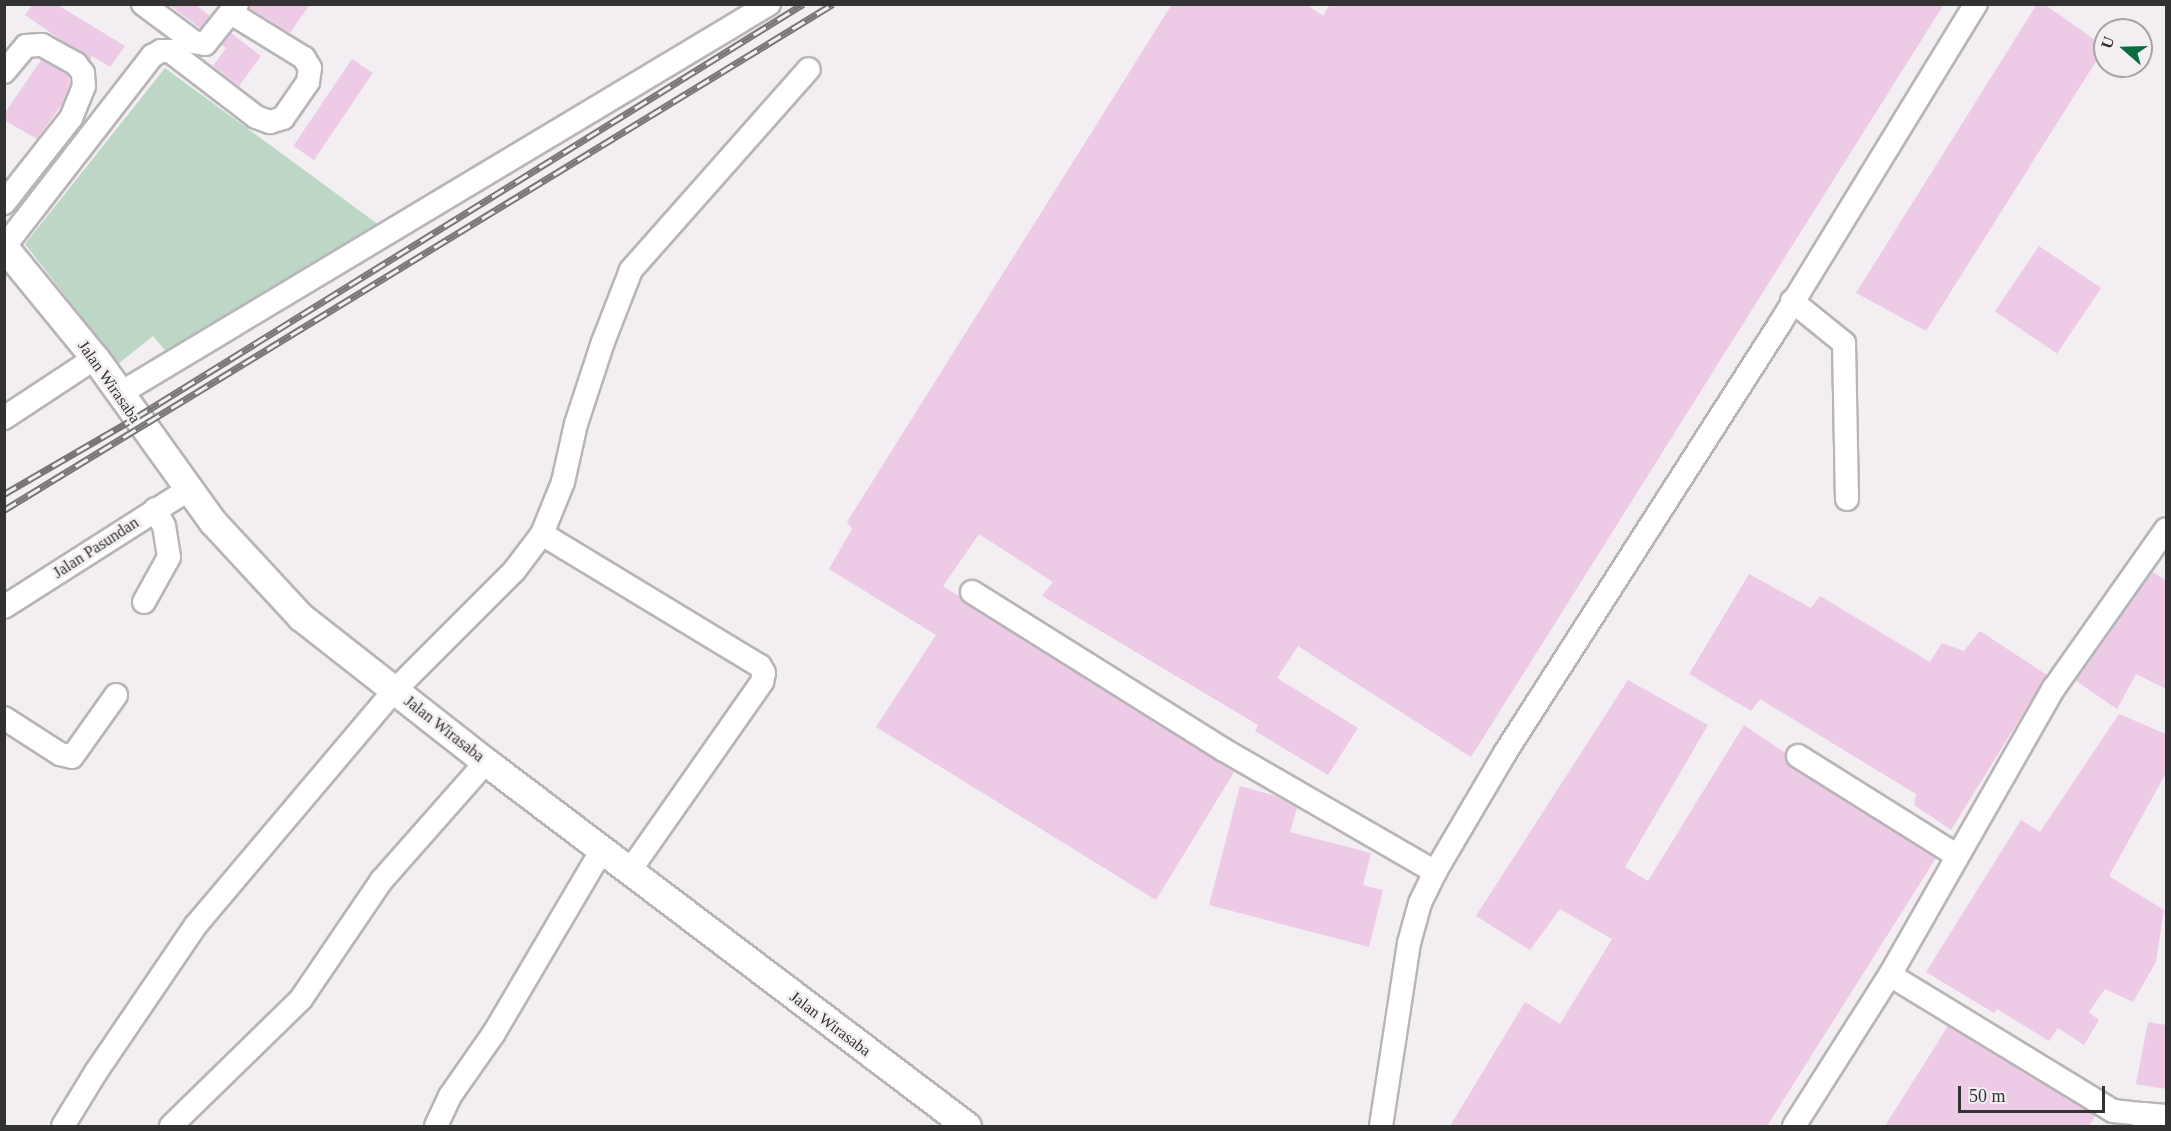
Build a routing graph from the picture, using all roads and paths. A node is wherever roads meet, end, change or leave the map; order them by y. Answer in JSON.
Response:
{"nodes":[{"id":1,"x":143,"y":4,"type":"edge"},
{"id":2,"x":1976,"y":4,"type":"edge"},
{"id":3,"x":768,"y":5,"type":"edge"},
{"id":4,"x":234,"y":9,"type":"edge"},
{"id":5,"x":809,"y":69,"type":"dead end"},
{"id":6,"x":4,"y":72,"type":"edge"},
{"id":7,"x":4,"y":203,"type":"edge"},
{"id":8,"x":4,"y":247,"type":"edge"},
{"id":9,"x":1792,"y":301,"type":"junction"},
{"id":10,"x":95,"y":358,"type":"junction"},
{"id":11,"x":119,"y":394,"type":"junction"},
{"id":12,"x":4,"y":418,"type":"edge"},
{"id":13,"x":188,"y":490,"type":"junction"},
{"id":14,"x":1847,"y":499,"type":"dead end"},
{"id":15,"x":155,"y":509,"type":"junction"},
{"id":16,"x":2166,"y":529,"type":"edge"},
{"id":17,"x":542,"y":534,"type":"junction"},
{"id":18,"x":972,"y":592,"type":"dead end"},
{"id":19,"x":144,"y":602,"type":"dead end"},
{"id":20,"x":4,"y":606,"type":"edge"},
{"id":21,"x":394,"y":691,"type":"junction"},
{"id":22,"x":116,"y":695,"type":"dead end"},
{"id":23,"x":4,"y":718,"type":"edge"},
{"id":24,"x":1798,"y":756,"type":"dead end"},
{"id":25,"x":486,"y":762,"type":"junction"},
{"id":26,"x":602,"y":850,"type":"junction"},
{"id":27,"x":1956,"y":855,"type":"junction"},
{"id":28,"x":629,"y":872,"type":"junction"},
{"id":29,"x":1435,"y":872,"type":"junction"},
{"id":30,"x":1890,"y":975,"type":"junction"},
{"id":31,"x":2166,"y":1116,"type":"edge"},
{"id":32,"x":2108,"y":1119,"type":"edge"},
{"id":33,"x":2144,"y":1120,"type":"edge"},
{"id":34,"x":63,"y":1126,"type":"edge"},
{"id":35,"x":171,"y":1126,"type":"edge"},
{"id":36,"x":436,"y":1126,"type":"edge"},
{"id":37,"x":966,"y":1126,"type":"edge"},
{"id":38,"x":1381,"y":1126,"type":"edge"},
{"id":39,"x":1794,"y":1126,"type":"edge"}],
"edges":[{"from":1,"to":4,"type":"street"},
{"from":2,"to":9,"type":"street"},
{"from":3,"to":11,"type":"street"},
{"from":4,"to":8,"type":"street"},
{"from":5,"to":17,"type":"street"},
{"from":6,"to":7,"type":"street"},
{"from":8,"to":10,"type":"main road","name":"Jalan Wirasaba"},
{"from":9,"to":14,"type":"street"},
{"from":9,"to":29,"type":"street"},
{"from":10,"to":11,"type":"main road","name":"Jalan Wirasaba"},
{"from":10,"to":12,"type":"street"},
{"from":11,"to":13,"type":"main road","name":"Jalan Wirasaba"},
{"from":13,"to":15,"type":"street","name":"Jalan Pasundan"},
{"from":13,"to":21,"type":"main road","name":"Jalan Wirasaba"},
{"from":15,"to":19,"type":"street"},
{"from":15,"to":20,"type":"street","name":"Jalan Pasundan"},
{"from":16,"to":27,"type":"street"},
{"from":17,"to":21,"type":"street"},
{"from":17,"to":28,"type":"street"},
{"from":18,"to":29,"type":"street"},
{"from":21,"to":25,"type":"main road","name":"Jalan Wirasaba"},
{"from":21,"to":34,"type":"street"},
{"from":22,"to":23,"type":"street"},
{"from":24,"to":27,"type":"street"},
{"from":25,"to":26,"type":"main road","name":"Jalan Wirasaba"},
{"from":25,"to":35,"type":"street"},
{"from":26,"to":28,"type":"main road","name":"Jalan Wirasaba"},
{"from":26,"to":36,"type":"street"},
{"from":27,"to":30,"type":"street"},
{"from":28,"to":37,"type":"main road","name":"Jalan Wirasaba"},
{"from":29,"to":38,"type":"street"},
{"from":30,"to":32,"type":"street"},
{"from":30,"to":39,"type":"street"},
{"from":31,"to":33,"type":"street"},
{"from":32,"to":33,"type":"street"}]}
